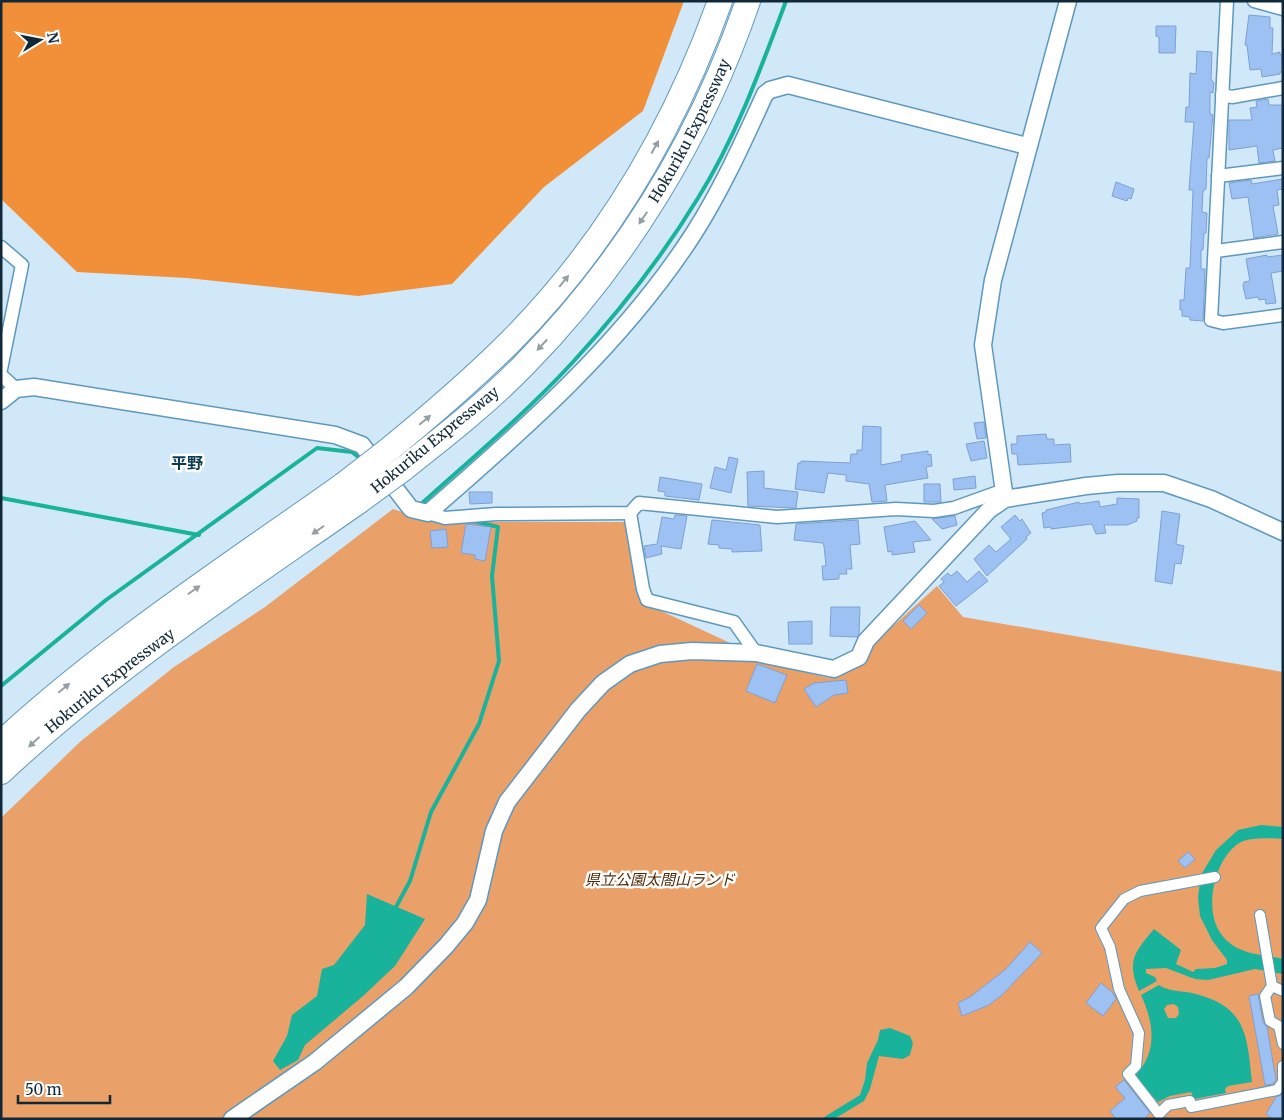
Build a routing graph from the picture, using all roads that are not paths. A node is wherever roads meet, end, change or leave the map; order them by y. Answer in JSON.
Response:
{"nodes":[{"id":1,"x":720,"y":1,"type":"edge"},
{"id":2,"x":748,"y":1,"type":"edge"},
{"id":3,"x":1068,"y":1,"type":"edge"},
{"id":4,"x":1227,"y":1,"type":"edge"},
{"id":5,"x":1254,"y":1,"type":"edge"},
{"id":6,"x":1283,"y":9,"type":"edge"},
{"id":7,"x":1283,"y":88,"type":"edge"},
{"id":8,"x":1222,"y":95,"type":"junction"},
{"id":9,"x":1027,"y":146,"type":"junction"},
{"id":10,"x":1283,"y":168,"type":"edge"},
{"id":11,"x":1218,"y":176,"type":"junction"},
{"id":12,"x":1283,"y":242,"type":"edge"},
{"id":13,"x":1,"y":247,"type":"edge"},
{"id":14,"x":1216,"y":252,"type":"junction"},
{"id":15,"x":1283,"y":314,"type":"edge"},
{"id":16,"x":1,"y":368,"type":"edge"},
{"id":17,"x":1,"y":375,"type":"edge"},
{"id":18,"x":16,"y":389,"type":"junction"},
{"id":19,"x":1,"y":401,"type":"edge"},
{"id":20,"x":350,"y":494,"type":"junction"},
{"id":21,"x":1004,"y":495,"type":"junction"},
{"id":22,"x":428,"y":513,"type":"junction"},
{"id":23,"x":630,"y":513,"type":"junction"},
{"id":24,"x":1283,"y":532,"type":"edge"},
{"id":25,"x":756,"y":653,"type":"junction"},
{"id":26,"x":1,"y":743,"type":"edge"},
{"id":27,"x":1,"y":772,"type":"edge"},
{"id":28,"x":1214,"y":877,"type":"dead end"},
{"id":29,"x":1260,"y":915,"type":"dead end"},
{"id":30,"x":1272,"y":986,"type":"junction"},
{"id":31,"x":1283,"y":992,"type":"edge"},
{"id":32,"x":1281,"y":1024,"type":"edge"},
{"id":33,"x":1283,"y":1044,"type":"edge"},
{"id":34,"x":1283,"y":1066,"type":"edge"},
{"id":35,"x":1283,"y":1080,"type":"edge"},
{"id":36,"x":232,"y":1119,"type":"edge"}],
"edges":[{"from":20,"to":1,"type":"highway","name":"Hokuriku Expressway","one_way":true,"bridge":true},
{"from":2,"to":20,"type":"highway","name":"Hokuriku Expressway","one_way":true,"bridge":true},
{"from":3,"to":9,"type":"street"},
{"from":4,"to":8,"type":"street"},
{"from":5,"to":6,"type":"street"},
{"from":7,"to":8,"type":"street"},
{"from":8,"to":11,"type":"street"},
{"from":9,"to":21,"type":"street"},
{"from":9,"to":22,"type":"street"},
{"from":10,"to":11,"type":"street"},
{"from":11,"to":14,"type":"street"},
{"from":12,"to":14,"type":"street"},
{"from":13,"to":16,"type":"street"},
{"from":14,"to":15,"type":"street"},
{"from":17,"to":18,"type":"street"},
{"from":18,"to":19,"type":"street"},
{"from":18,"to":22,"type":"street"},
{"from":26,"to":20,"type":"highway","name":"Hokuriku Expressway","one_way":true},
{"from":20,"to":27,"type":"highway","name":"Hokuriku Expressway","one_way":true},
{"from":21,"to":23,"type":"street"},
{"from":21,"to":24,"type":"street"},
{"from":21,"to":25,"type":"street"},
{"from":22,"to":23,"type":"street"},
{"from":23,"to":25,"type":"street"},
{"from":25,"to":36,"type":"street"},
{"from":28,"to":35,"type":"street"},
{"from":29,"to":30,"type":"street"},
{"from":30,"to":31,"type":"street"},
{"from":30,"to":32,"type":"street"},
{"from":32,"to":33,"type":"street"},
{"from":34,"to":35,"type":"street"}]}
